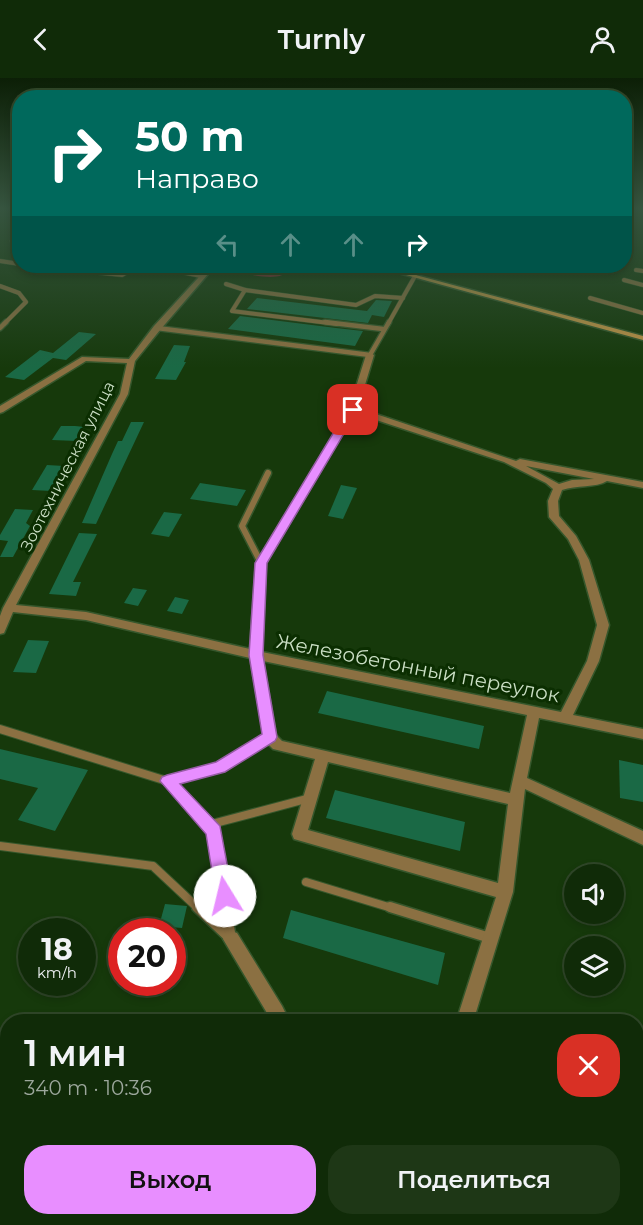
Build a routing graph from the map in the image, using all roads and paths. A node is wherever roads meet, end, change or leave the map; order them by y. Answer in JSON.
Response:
{"nodes":[{"id":1,"x":636,"y":270,"type":"dead end"},
{"id":2,"x":643,"y":272,"type":"edge"},
{"id":3,"x":102,"y":273,"type":"edge"},
{"id":4,"x":125,"y":273,"type":"edge"},
{"id":5,"x":188,"y":273,"type":"edge"},
{"id":6,"x":204,"y":273,"type":"edge"},
{"id":7,"x":403,"y":273,"type":"edge"},
{"id":8,"x":201,"y":276,"type":"junction"},
{"id":9,"x":415,"y":276,"type":"junction"},
{"id":10,"x":624,"y":280,"type":"dead end"},
{"id":11,"x":226,"y":284,"type":"dead end"},
{"id":12,"x":643,"y":285,"type":"edge"},
{"id":13,"x":0,"y":286,"type":"edge"},
{"id":14,"x":245,"y":290,"type":"junction"},
{"id":15,"x":403,"y":298,"type":"junction"},
{"id":16,"x":590,"y":298,"type":"dead end"},
{"id":17,"x":643,"y":313,"type":"edge"},
{"id":18,"x":0,"y":328,"type":"edge"},
{"id":19,"x":157,"y":328,"type":"junction"},
{"id":20,"x":383,"y":329,"type":"junction"},
{"id":21,"x":643,"y":338,"type":"edge"},
{"id":22,"x":370,"y":355,"type":"junction"},
{"id":23,"x":131,"y":361,"type":"junction"},
{"id":24,"x":0,"y":410,"type":"edge"},
{"id":25,"x":353,"y":410,"type":"junction"},
{"id":26,"x":507,"y":460,"type":"junction"},
{"id":27,"x":268,"y":473,"type":"dead end"},
{"id":28,"x":624,"y":481,"type":"junction"},
{"id":29,"x":643,"y":485,"type":"edge"},
{"id":30,"x":558,"y":488,"type":"junction"},
{"id":31,"x":261,"y":563,"type":"junction"},
{"id":32,"x":9,"y":608,"type":"junction"},
{"id":33,"x":0,"y":630,"type":"edge"},
{"id":34,"x":256,"y":655,"type":"junction"},
{"id":35,"x":534,"y":711,"type":"junction"},
{"id":36,"x":565,"y":717,"type":"junction"},
{"id":37,"x":0,"y":729,"type":"edge"},
{"id":38,"x":643,"y":734,"type":"edge"},
{"id":39,"x":270,"y":737,"type":"junction"},
{"id":40,"x":323,"y":754,"type":"junction"},
{"id":41,"x":167,"y":781,"type":"junction"},
{"id":42,"x":521,"y":781,"type":"junction"},
{"id":43,"x":310,"y":798,"type":"junction"},
{"id":44,"x":516,"y":800,"type":"junction"},
{"id":45,"x":208,"y":825,"type":"junction"},
{"id":46,"x":643,"y":838,"type":"edge"},
{"id":47,"x":0,"y":846,"type":"edge"},
{"id":48,"x":306,"y":882,"type":"dead end"},
{"id":49,"x":505,"y":892,"type":"junction"},
{"id":50,"x":490,"y":938,"type":"junction"},
{"id":51,"x":231,"y":939,"type":"junction"},
{"id":52,"x":275,"y":1014,"type":"edge"},
{"id":53,"x":466,"y":1014,"type":"edge"}],
"edges":[{"from":1,"to":2,"type":"lane"},
{"from":3,"to":4,"type":"lane"},
{"from":5,"to":8,"type":"lane"},
{"from":6,"to":8,"type":"street","name":"Зоотехническая улица"},
{"from":7,"to":9,"type":"main road"},
{"from":8,"to":19,"type":"street","name":"Зоотехническая улица"},
{"from":9,"to":15,"type":"lane"},
{"from":9,"to":21,"type":"main road"},
{"from":10,"to":12,"type":"lane"},
{"from":11,"to":14,"type":"lane"},
{"from":13,"to":18,"type":"lane"},
{"from":14,"to":15,"type":"lane"},
{"from":14,"to":20,"type":"lane"},
{"from":15,"to":20,"type":"lane"},
{"from":16,"to":17,"type":"lane"},
{"from":19,"to":22,"type":"lane"},
{"from":19,"to":23,"type":"street","name":"Зоотехническая улица"},
{"from":20,"to":22,"type":"lane"},
{"from":22,"to":25,"type":"street"},
{"from":23,"to":24,"type":"street"},
{"from":23,"to":32,"type":"street","name":"Зоотехническая улица"},
{"from":25,"to":26,"type":"street"},
{"from":25,"to":31,"type":"street"},
{"from":26,"to":28,"type":"street"},
{"from":26,"to":30,"type":"street"},
{"from":27,"to":31,"type":"lane"},
{"from":28,"to":29,"type":"street"},
{"from":28,"to":30,"type":"street"},
{"from":30,"to":36,"type":"street"},
{"from":31,"to":34,"type":"street"},
{"from":32,"to":33,"type":"street","name":"Зоотехническая улица"},
{"from":32,"to":34,"type":"street","name":"Железобетонный переулок"},
{"from":34,"to":35,"type":"street","name":"Железобетонный переулок"},
{"from":34,"to":39,"type":"street"},
{"from":35,"to":36,"type":"street","name":"Железобетонный переулок"},
{"from":35,"to":42,"type":"street"},
{"from":36,"to":38,"type":"street","name":"Железобетонный переулок"},
{"from":37,"to":41,"type":"lane"},
{"from":39,"to":40,"type":"street"},
{"from":39,"to":41,"type":"lane"},
{"from":40,"to":43,"type":"street"},
{"from":40,"to":44,"type":"street"},
{"from":41,"to":45,"type":"lane"},
{"from":42,"to":44,"type":"street"},
{"from":42,"to":46,"type":"street"},
{"from":43,"to":45,"type":"lane"},
{"from":43,"to":49,"type":"street"},
{"from":44,"to":49,"type":"street"},
{"from":45,"to":51,"type":"lane"},
{"from":47,"to":51,"type":"lane"},
{"from":48,"to":50,"type":"lane"},
{"from":49,"to":50,"type":"street"},
{"from":50,"to":53,"type":"street"},
{"from":51,"to":52,"type":"street"}]}
